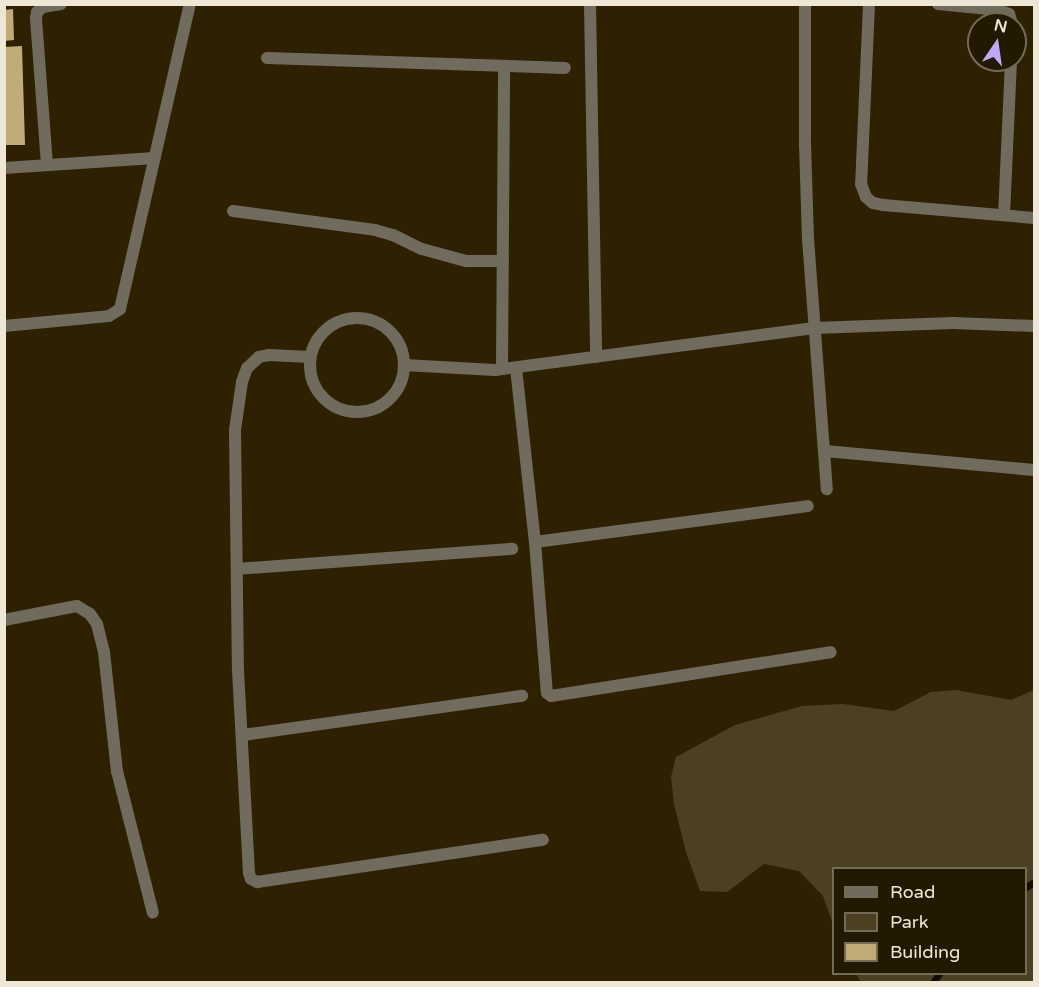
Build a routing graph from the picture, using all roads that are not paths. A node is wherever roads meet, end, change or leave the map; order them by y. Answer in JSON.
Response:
{"nodes":[{"id":1,"x":62,"y":4,"type":"edge"},
{"id":2,"x":190,"y":4,"type":"edge"},
{"id":3,"x":590,"y":4,"type":"edge"},
{"id":4,"x":805,"y":4,"type":"edge"},
{"id":5,"x":869,"y":4,"type":"edge"},
{"id":6,"x":938,"y":4,"type":"edge"},
{"id":7,"x":1004,"y":12,"type":"edge"},
{"id":8,"x":267,"y":58,"type":"dead end"},
{"id":9,"x":504,"y":66,"type":"junction"},
{"id":10,"x":565,"y":68,"type":"dead end"},
{"id":11,"x":1010,"y":72,"type":"edge"},
{"id":12,"x":155,"y":158,"type":"junction"},
{"id":13,"x":47,"y":165,"type":"junction"},
{"id":14,"x":4,"y":168,"type":"edge"},
{"id":15,"x":233,"y":211,"type":"dead end"},
{"id":16,"x":1004,"y":215,"type":"junction"},
{"id":17,"x":1035,"y":218,"type":"edge"},
{"id":18,"x":503,"y":261,"type":"junction"},
{"id":19,"x":4,"y":326,"type":"edge"},
{"id":20,"x":1035,"y":326,"type":"edge"},
{"id":21,"x":814,"y":328,"type":"junction"},
{"id":22,"x":310,"y":357,"type":"junction"},
{"id":23,"x":596,"y":357,"type":"junction"},
{"id":24,"x":404,"y":365,"type":"junction"},
{"id":25,"x":516,"y":368,"type":"junction"},
{"id":26,"x":502,"y":369,"type":"junction"},
{"id":27,"x":825,"y":451,"type":"junction"},
{"id":28,"x":1035,"y":470,"type":"edge"},
{"id":29,"x":827,"y":489,"type":"dead end"},
{"id":30,"x":808,"y":506,"type":"dead end"},
{"id":31,"x":535,"y":542,"type":"junction"},
{"id":32,"x":512,"y":549,"type":"dead end"},
{"id":33,"x":237,"y":569,"type":"junction"},
{"id":34,"x":4,"y":620,"type":"edge"},
{"id":35,"x":831,"y":652,"type":"dead end"},
{"id":36,"x":522,"y":696,"type":"dead end"},
{"id":37,"x":243,"y":735,"type":"junction"},
{"id":38,"x":543,"y":840,"type":"dead end"},
{"id":39,"x":153,"y":913,"type":"dead end"}],
"edges":[{"from":1,"to":13,"type":"street"},
{"from":2,"to":12,"type":"street"},
{"from":3,"to":23,"type":"street"},
{"from":4,"to":21,"type":"street"},
{"from":5,"to":16,"type":"street"},
{"from":6,"to":7,"type":"street"},
{"from":8,"to":9,"type":"street"},
{"from":9,"to":10,"type":"street"},
{"from":9,"to":18,"type":"street"},
{"from":11,"to":16,"type":"street"},
{"from":12,"to":13,"type":"street"},
{"from":12,"to":19,"type":"street"},
{"from":13,"to":14,"type":"street"},
{"from":15,"to":18,"type":"street"},
{"from":16,"to":17,"type":"street"},
{"from":18,"to":26,"type":"street"},
{"from":20,"to":21,"type":"street"},
{"from":21,"to":23,"type":"street"},
{"from":21,"to":27,"type":"street"},
{"from":22,"to":24,"type":"street"},
{"from":22,"to":24,"type":"street"},
{"from":22,"to":33,"type":"street"},
{"from":23,"to":25,"type":"street"},
{"from":24,"to":26,"type":"street"},
{"from":25,"to":26,"type":"street"},
{"from":25,"to":31,"type":"street"},
{"from":27,"to":28,"type":"street"},
{"from":27,"to":29,"type":"street"},
{"from":30,"to":31,"type":"street"},
{"from":31,"to":35,"type":"street"},
{"from":32,"to":33,"type":"street"},
{"from":33,"to":37,"type":"street"},
{"from":34,"to":39,"type":"street"},
{"from":36,"to":37,"type":"street"},
{"from":37,"to":38,"type":"street"}]}
